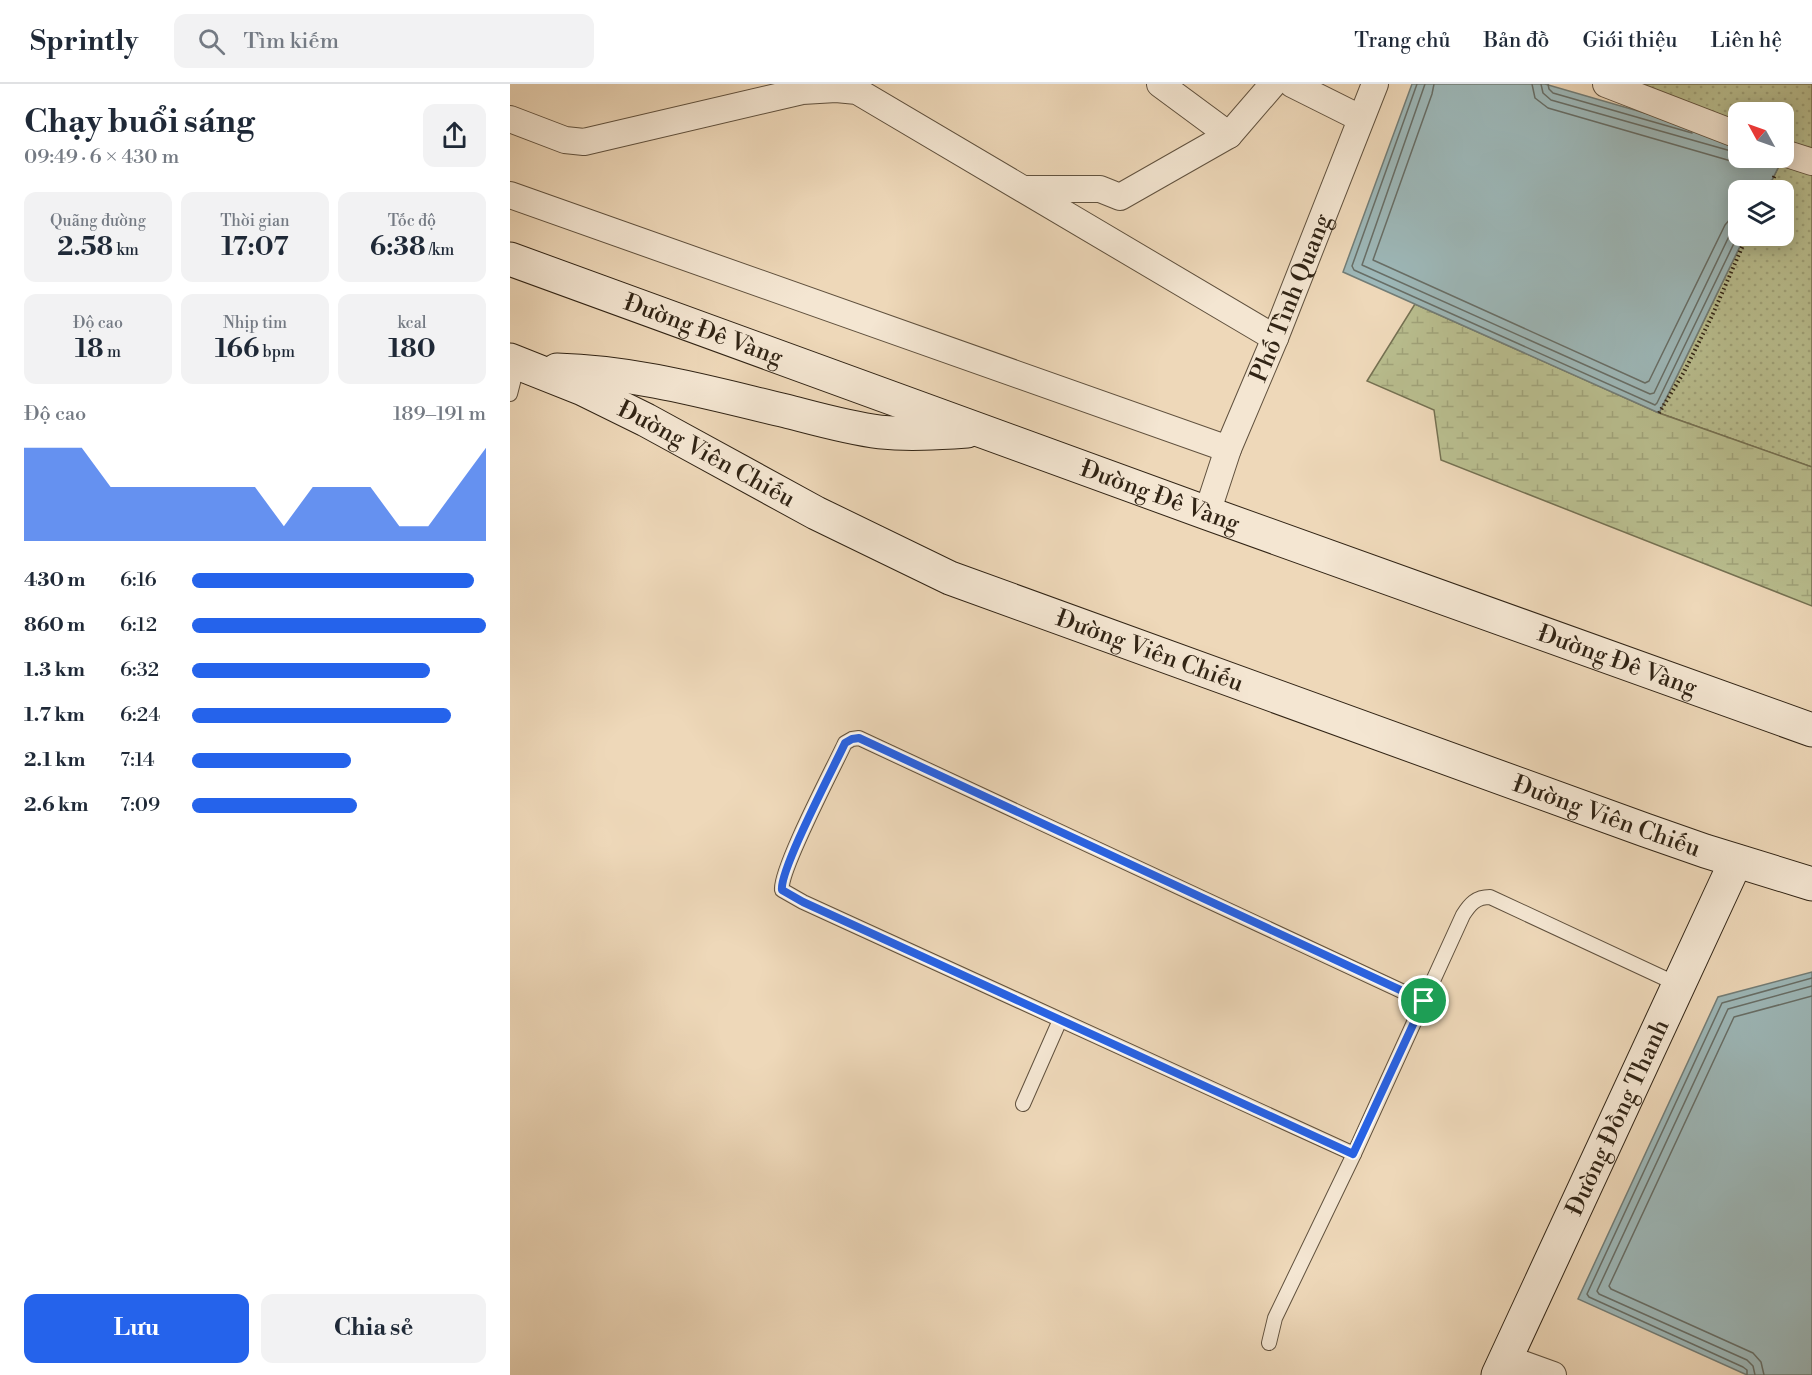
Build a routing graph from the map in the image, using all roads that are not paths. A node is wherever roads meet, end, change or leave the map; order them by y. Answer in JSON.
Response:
{"nodes":[{"id":1,"x":1160,"y":84,"type":"edge"},
{"id":2,"x":1273,"y":84,"type":"edge"},
{"id":3,"x":1292,"y":84,"type":"edge"},
{"id":4,"x":1375,"y":84,"type":"edge"},
{"id":5,"x":1606,"y":84,"type":"edge"},
{"id":6,"x":1360,"y":118,"type":"junction"},
{"id":7,"x":510,"y":119,"type":"edge"},
{"id":8,"x":1728,"y":131,"type":"edge"},
{"id":9,"x":1229,"y":135,"type":"junction"},
{"id":10,"x":1794,"y":156,"type":"edge"},
{"id":11,"x":1812,"y":162,"type":"edge"},
{"id":12,"x":1022,"y":189,"type":"junction"},
{"id":13,"x":510,"y":195,"type":"edge"},
{"id":14,"x":510,"y":259,"type":"edge"},
{"id":15,"x":1275,"y":338,"type":"junction"},
{"id":16,"x":516,"y":367,"type":"edge"},
{"id":17,"x":978,"y":430,"type":"junction"},
{"id":18,"x":1228,"y":449,"type":"junction"},
{"id":19,"x":1207,"y":513,"type":"junction"},
{"id":20,"x":1812,"y":730,"type":"edge"},
{"id":21,"x":1736,"y":861,"type":"junction"},
{"id":22,"x":1812,"y":884,"type":"edge"},
{"id":23,"x":1679,"y":985,"type":"junction"},
{"id":24,"x":1424,"y":1001,"type":"junction"},
{"id":25,"x":1060,"y":1020,"type":"junction"},
{"id":26,"x":1023,"y":1104,"type":"dead end"},
{"id":27,"x":1353,"y":1154,"type":"junction"},
{"id":28,"x":1269,"y":1343,"type":"dead end"},
{"id":29,"x":1502,"y":1366,"type":"edge"},
{"id":30,"x":1553,"y":1375,"type":"edge"}],
"edges":[{"from":1,"to":9,"type":"street"},
{"from":2,"to":9,"type":"street"},
{"from":3,"to":6,"type":"street"},
{"from":4,"to":6,"type":"street","name":"Phố Tình Quang"},
{"from":5,"to":8,"type":"street"},
{"from":6,"to":15,"type":"street","name":"Phố Tình Quang"},
{"from":7,"to":12,"type":"street"},
{"from":9,"to":12,"type":"street"},
{"from":10,"to":11,"type":"street"},
{"from":12,"to":15,"type":"street"},
{"from":13,"to":18,"type":"street"},
{"from":14,"to":17,"type":"street","name":"Đường Đê Vàng"},
{"from":15,"to":18,"type":"street","name":"Phố Tình Quang"},
{"from":16,"to":17,"type":"street"},
{"from":16,"to":21,"type":"street","name":"Đường Viên Chiếu"},
{"from":17,"to":19,"type":"street","name":"Đường Đê Vàng"},
{"from":18,"to":19,"type":"street","name":"Phố Tình Quang"},
{"from":19,"to":20,"type":"street","name":"Đường Đê Vàng"},
{"from":21,"to":22,"type":"street","name":"Đường Viên Chiếu"},
{"from":21,"to":23,"type":"street","name":"Đường Đồng Thanh"},
{"from":23,"to":24,"type":"lane"},
{"from":23,"to":29,"type":"street","name":"Đường Đồng Thanh"},
{"from":24,"to":25,"type":"lane"},
{"from":24,"to":27,"type":"lane"},
{"from":25,"to":26,"type":"lane"},
{"from":25,"to":27,"type":"lane"},
{"from":27,"to":28,"type":"lane"},
{"from":29,"to":30,"type":"street"}]}
